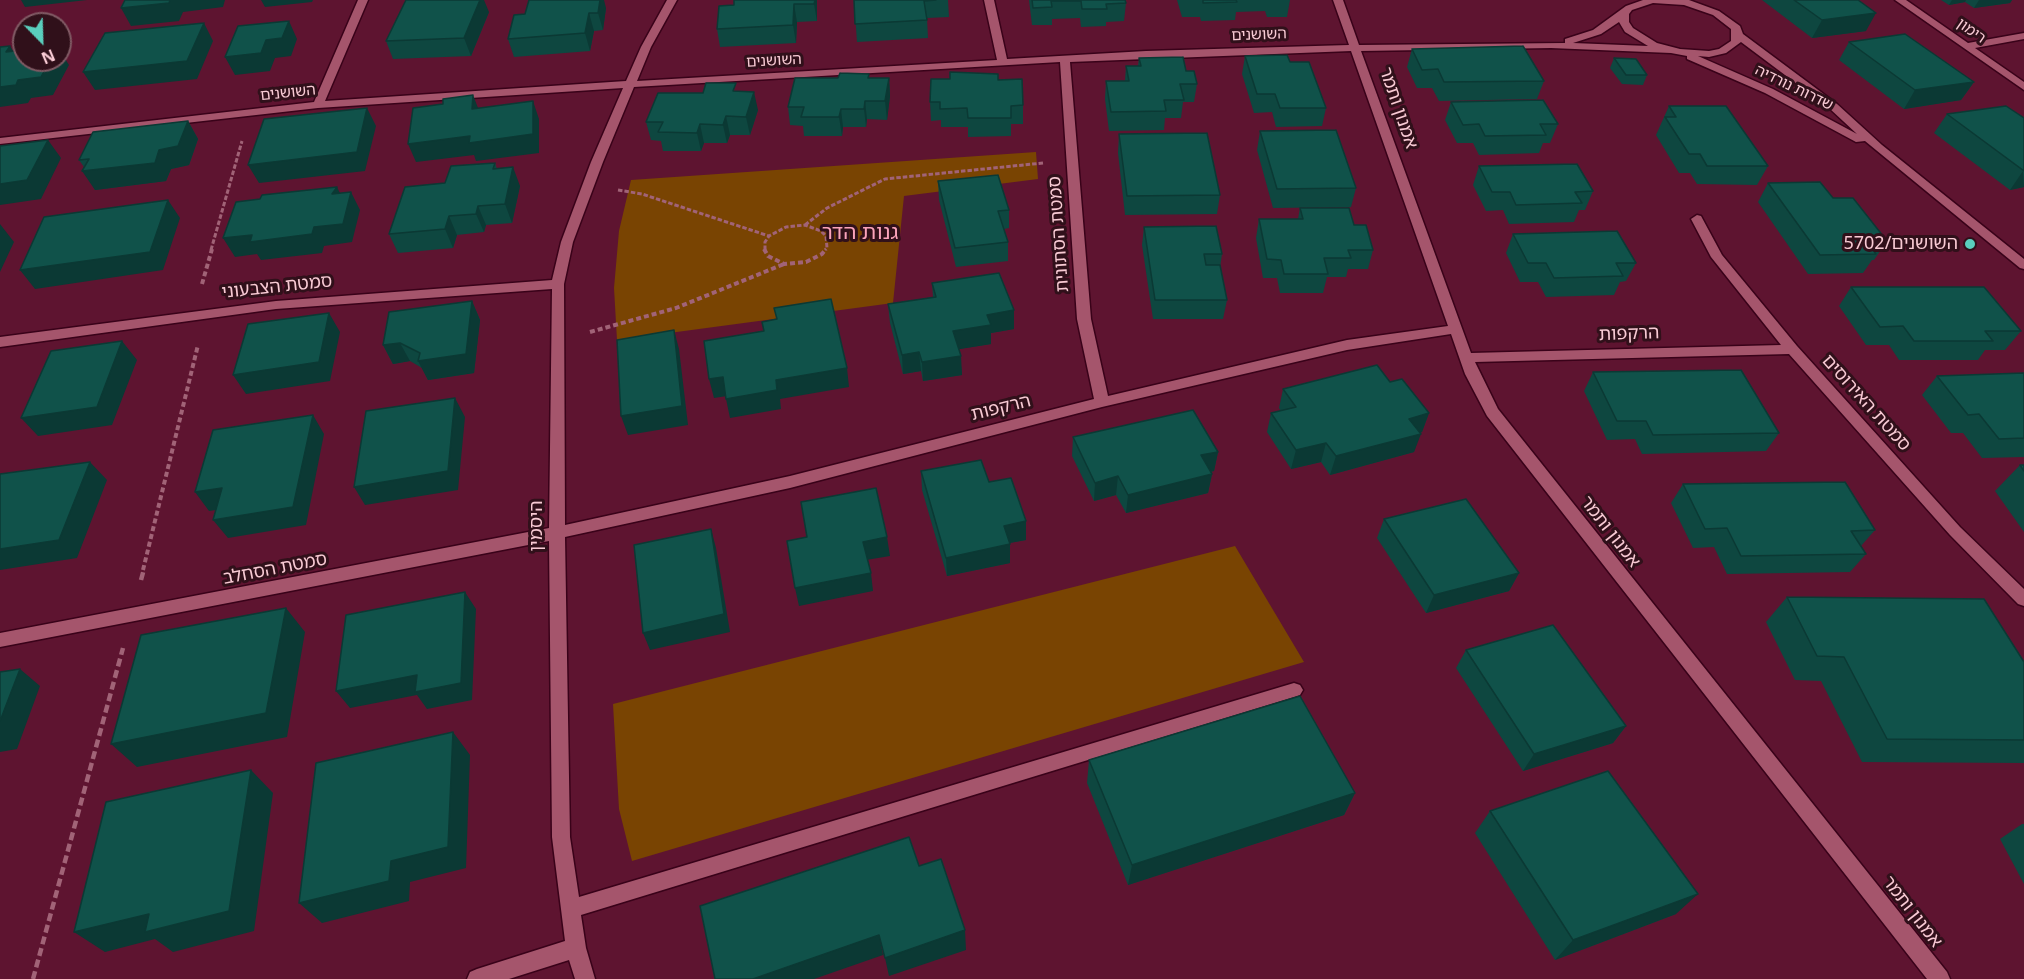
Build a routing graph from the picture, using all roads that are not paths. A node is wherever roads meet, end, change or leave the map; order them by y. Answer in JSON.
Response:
{"nodes":[{"id":1,"x":363,"y":0,"type":"edge"},
{"id":2,"x":672,"y":0,"type":"edge"},
{"id":3,"x":989,"y":0,"type":"edge"},
{"id":4,"x":1338,"y":0,"type":"edge"},
{"id":5,"x":1689,"y":0,"type":"edge"},
{"id":6,"x":1900,"y":0,"type":"edge"},
{"id":7,"x":1628,"y":7,"type":"edge"},
{"id":8,"x":1702,"y":7,"type":"junction"},
{"id":9,"x":1738,"y":35,"type":"junction"},
{"id":10,"x":2024,"y":36,"type":"edge"},
{"id":11,"x":1551,"y":45,"type":"junction"},
{"id":12,"x":1967,"y":46,"type":"junction"},
{"id":13,"x":1357,"y":49,"type":"junction"},
{"id":14,"x":1675,"y":51,"type":"junction"},
{"id":15,"x":1065,"y":61,"type":"junction"},
{"id":16,"x":1003,"y":64,"type":"junction"},
{"id":17,"x":632,"y":84,"type":"junction"},
{"id":18,"x":2024,"y":87,"type":"edge"},
{"id":19,"x":318,"y":105,"type":"junction"},
{"id":20,"x":0,"y":141,"type":"edge"},
{"id":21,"x":1892,"y":158,"type":"junction"},
{"id":22,"x":1698,"y":219,"type":"dead end"},
{"id":23,"x":2024,"y":265,"type":"edge"},
{"id":24,"x":558,"y":284,"type":"junction"},
{"id":25,"x":1456,"y":329,"type":"junction"},
{"id":26,"x":0,"y":342,"type":"edge"},
{"id":27,"x":1792,"y":349,"type":"junction"},
{"id":28,"x":1466,"y":358,"type":"junction"},
{"id":29,"x":1102,"y":402,"type":"junction"},
{"id":30,"x":556,"y":533,"type":"junction"},
{"id":31,"x":2024,"y":599,"type":"edge"},
{"id":32,"x":0,"y":640,"type":"edge"},
{"id":33,"x":1294,"y":690,"type":"dead end"},
{"id":34,"x":570,"y":909,"type":"junction"},
{"id":35,"x":576,"y":948,"type":"junction"},
{"id":36,"x":477,"y":979,"type":"edge"},
{"id":37,"x":585,"y":979,"type":"edge"},
{"id":38,"x":1940,"y":979,"type":"edge"}],
"edges":[{"from":1,"to":19,"type":"street"},
{"from":2,"to":17,"type":"street","name":"היסמין"},
{"from":3,"to":16,"type":"street"},
{"from":4,"to":13,"type":"street","name":"אמנון ותמר"},
{"from":5,"to":8,"type":"street"},
{"from":6,"to":12,"type":"street","name":"רימון"},
{"from":7,"to":8,"type":"street","name":"השושנים"},
{"from":7,"to":11,"type":"street","name":"השושנים"},
{"from":7,"to":14,"type":"street"},
{"from":8,"to":9,"type":"street","name":"שדרות נורדיה"},
{"from":9,"to":14,"type":"street","name":"השושנים"},
{"from":9,"to":21,"type":"street","name":"שדרות נורדיה"},
{"from":10,"to":12,"type":"street"},
{"from":11,"to":13,"type":"street","name":"השושנים"},
{"from":11,"to":14,"type":"street","name":"השושנים"},
{"from":12,"to":18,"type":"street","name":"רימון"},
{"from":13,"to":15,"type":"street","name":"השושנים"},
{"from":13,"to":25,"type":"street","name":"אמנון ותמר"},
{"from":14,"to":21,"type":"street","name":"שדרות נורדיה"},
{"from":15,"to":16,"type":"street","name":"השושנים"},
{"from":15,"to":29,"type":"street","name":"סמטת הסתונית"},
{"from":16,"to":17,"type":"street","name":"השושנים"},
{"from":17,"to":19,"type":"street","name":"השושנים"},
{"from":17,"to":24,"type":"street","name":"היסמין"},
{"from":19,"to":20,"type":"street","name":"השושנים"},
{"from":21,"to":23,"type":"street","name":"שדרות נורדיה"},
{"from":22,"to":27,"type":"street","name":"סמטת האירוסים"},
{"from":24,"to":26,"type":"street","name":"סמטת הצבעוני"},
{"from":24,"to":30,"type":"street","name":"היסמין"},
{"from":25,"to":28,"type":"street","name":"אמנון ותמר"},
{"from":25,"to":29,"type":"street","name":"הרקפות"},
{"from":27,"to":28,"type":"street","name":"הרקפות"},
{"from":27,"to":31,"type":"street","name":"סמטת האירוסים"},
{"from":28,"to":38,"type":"street","name":"אמנון ותמר"},
{"from":29,"to":30,"type":"street","name":"הרקפות"},
{"from":30,"to":32,"type":"street","name":"סמטת הסחלב"},
{"from":30,"to":34,"type":"street","name":"היסמין"},
{"from":33,"to":34,"type":"street"},
{"from":34,"to":35,"type":"street","name":"היסמין"},
{"from":35,"to":36,"type":"street"},
{"from":35,"to":37,"type":"street","name":"היסמין"}]}
